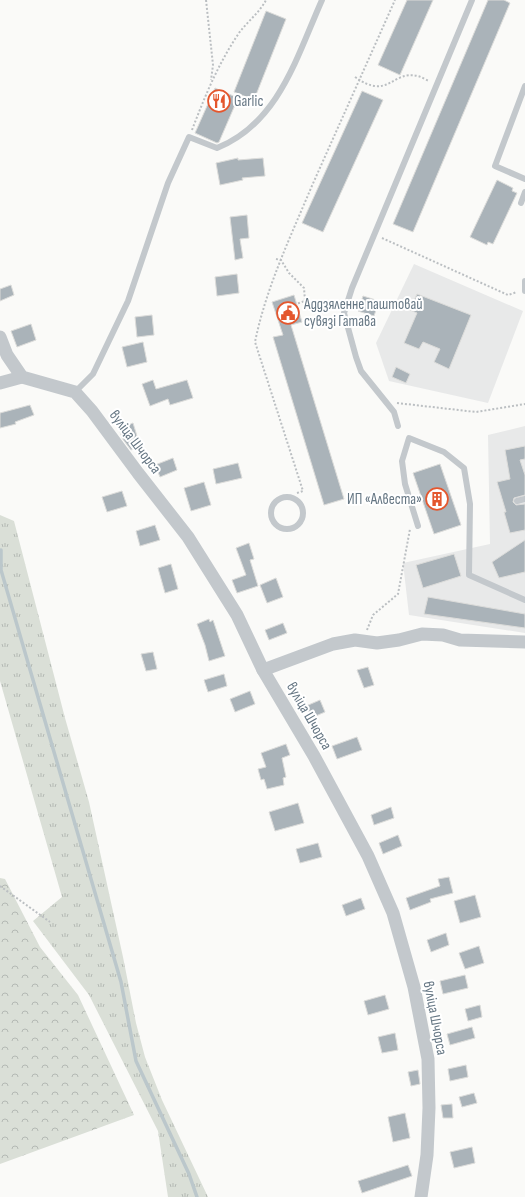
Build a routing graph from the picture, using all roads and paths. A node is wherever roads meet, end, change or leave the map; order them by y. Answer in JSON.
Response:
{"nodes":[{"id":1,"x":206,"y":0,"type":"edge"},
{"id":2,"x":266,"y":0,"type":"edge"},
{"id":3,"x":322,"y":0,"type":"edge"},
{"id":4,"x":395,"y":0,"type":"edge"},
{"id":5,"x":472,"y":0,"type":"edge"},
{"id":6,"x":355,"y":77,"type":"dead end"},
{"id":7,"x":359,"y":80,"type":"junction"},
{"id":8,"x":428,"y":81,"type":"dead end"},
{"id":9,"x":211,"y":82,"type":"junction"},
{"id":10,"x":525,"y":86,"type":"edge"},
{"id":11,"x":189,"y":137,"type":"junction"},
{"id":12,"x":525,"y":179,"type":"edge"},
{"id":13,"x":525,"y":192,"type":"edge"},
{"id":14,"x":521,"y":203,"type":"dead end"},
{"id":15,"x":374,"y":234,"type":"junction"},
{"id":16,"x":276,"y":259,"type":"dead end"},
{"id":17,"x":281,"y":260,"type":"junction"},
{"id":18,"x":525,"y":282,"type":"edge"},
{"id":19,"x":524,"y":290,"type":"edge"},
{"id":20,"x":296,"y":304,"type":"dead end"},
{"id":21,"x":0,"y":337,"type":"edge"},
{"id":22,"x":22,"y":377,"type":"junction"},
{"id":23,"x":0,"y":383,"type":"edge"},
{"id":24,"x":75,"y":392,"type":"junction"},
{"id":25,"x":386,"y":402,"type":"junction"},
{"id":26,"x":525,"y":404,"type":"edge"},
{"id":27,"x":398,"y":426,"type":"dead end"},
{"id":28,"x":297,"y":492,"type":"dead end"},
{"id":29,"x":525,"y":499,"type":"edge"},
{"id":30,"x":517,"y":501,"type":"dead end"},
{"id":31,"x":413,"y":510,"type":"junction"},
{"id":32,"x":304,"y":512,"type":"joint"},
{"id":33,"x":418,"y":526,"type":"dead end"},
{"id":34,"x":525,"y":600,"type":"edge"},
{"id":35,"x":362,"y":641,"type":"junction"},
{"id":36,"x":525,"y":642,"type":"edge"},
{"id":37,"x":263,"y":670,"type":"junction"},
{"id":38,"x":0,"y":886,"type":"edge"},
{"id":39,"x":50,"y":922,"type":"dead end"},
{"id":40,"x":421,"y":1197,"type":"edge"}],
"edges":[{"from":1,"to":9,"type":"path"},
{"from":2,"to":9,"type":"path"},
{"from":3,"to":11,"type":"lane"},
{"from":4,"to":7,"type":"path"},
{"from":5,"to":15,"type":"lane"},
{"from":6,"to":7,"type":"path"},
{"from":7,"to":8,"type":"path"},
{"from":7,"to":17,"type":"path"},
{"from":9,"to":11,"type":"path"},
{"from":10,"to":12,"type":"lane"},
{"from":11,"to":24,"type":"lane"},
{"from":13,"to":14,"type":"lane"},
{"from":15,"to":19,"type":"path"},
{"from":15,"to":25,"type":"lane"},
{"from":16,"to":17,"type":"path"},
{"from":17,"to":20,"type":"path"},
{"from":17,"to":28,"type":"path"},
{"from":18,"to":19,"type":"lane"},
{"from":21,"to":22,"type":"street"},
{"from":22,"to":23,"type":"street"},
{"from":22,"to":24,"type":"street"},
{"from":24,"to":37,"type":"street","name":"вуліца Шчорса"},
{"from":25,"to":26,"type":"path"},
{"from":25,"to":27,"type":"lane"},
{"from":29,"to":30,"type":"lane"},
{"from":31,"to":33,"type":"lane"},
{"from":31,"to":34,"type":"lane"},
{"from":31,"to":35,"type":"path"},
{"from":32,"to":32,"type":"lane"},
{"from":35,"to":36,"type":"street"},
{"from":35,"to":37,"type":"street"},
{"from":37,"to":40,"type":"street","name":"вуліца Шчорса"},
{"from":38,"to":39,"type":"path"}]}
